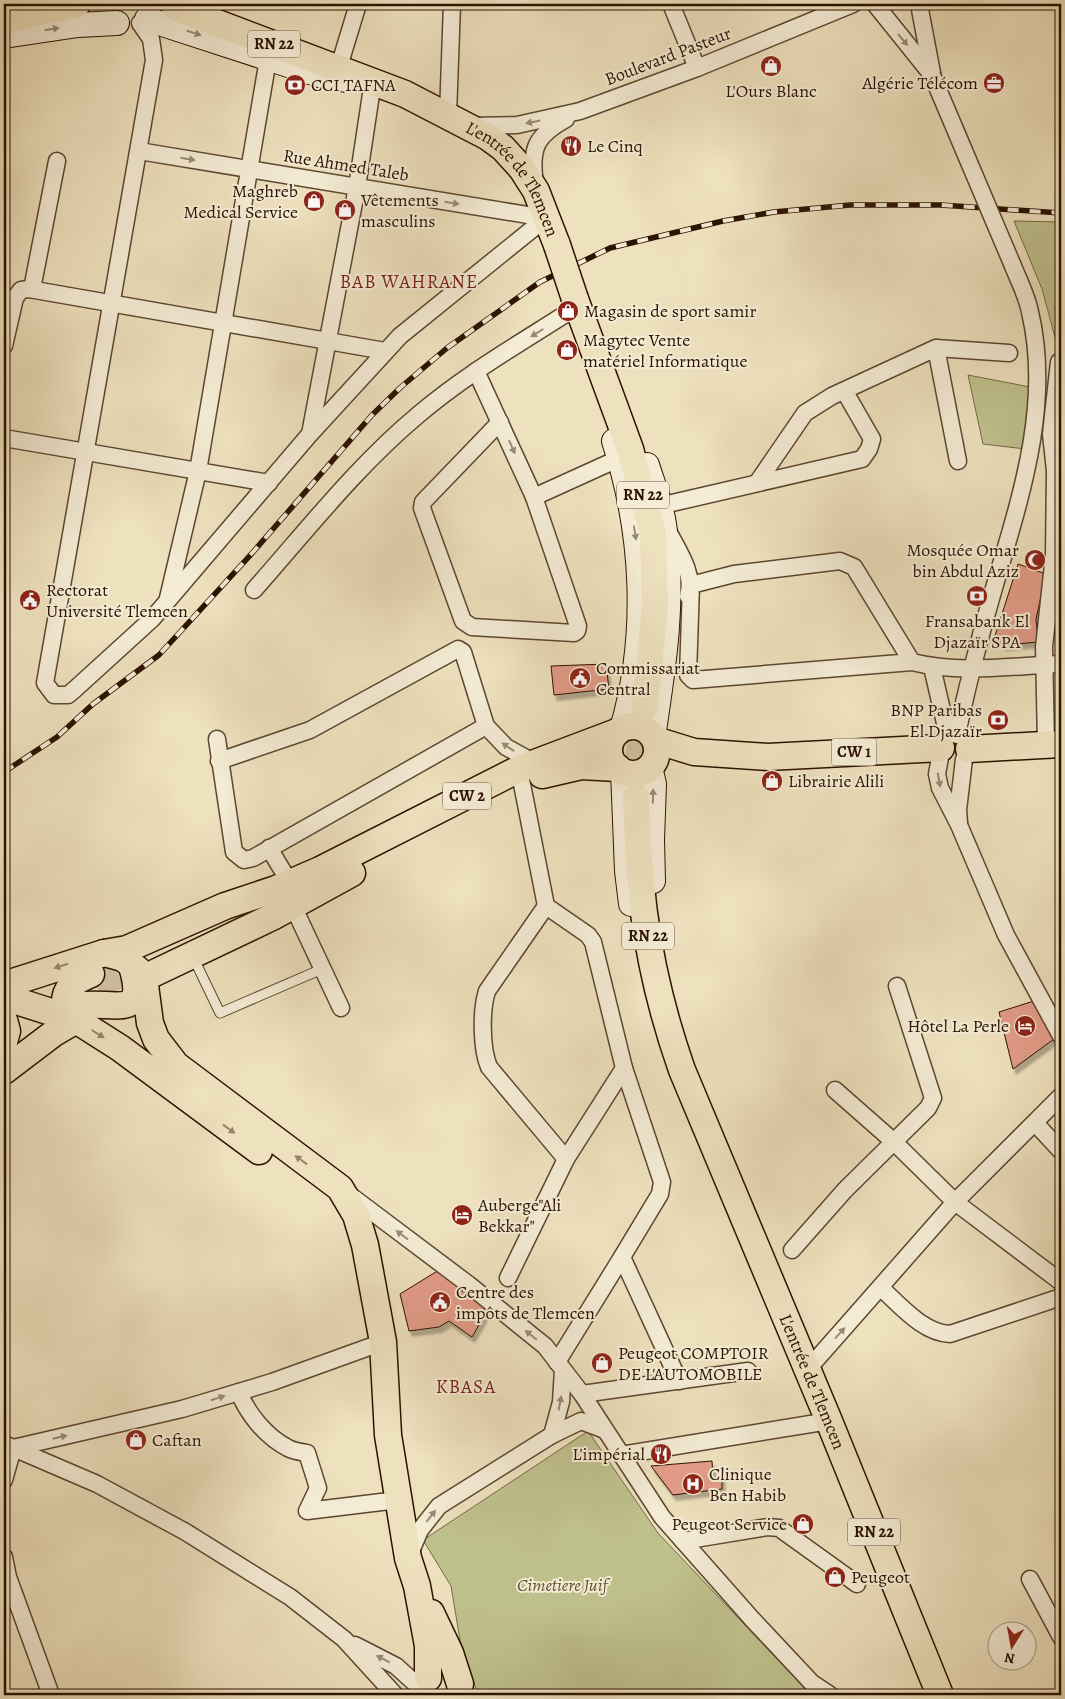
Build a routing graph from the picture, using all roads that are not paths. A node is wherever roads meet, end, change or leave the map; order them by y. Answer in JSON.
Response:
{"nodes":[{"id":1,"x":20,"y":4,"type":"edge"},
{"id":2,"x":77,"y":4,"type":"edge"},
{"id":3,"x":101,"y":4,"type":"edge"},
{"id":4,"x":203,"y":4,"type":"edge"},
{"id":5,"x":358,"y":4,"type":"edge"},
{"id":6,"x":452,"y":4,"type":"edge"},
{"id":7,"x":672,"y":4,"type":"edge"},
{"id":8,"x":853,"y":4,"type":"edge"},
{"id":9,"x":875,"y":4,"type":"edge"},
{"id":10,"x":918,"y":4,"type":"edge"},
{"id":11,"x":4,"y":8,"type":"edge"},
{"id":12,"x":147,"y":15,"type":"edge"},
{"id":13,"x":4,"y":20,"type":"edge"},
{"id":14,"x":4,"y":36,"type":"edge"},
{"id":15,"x":268,"y":59,"type":"junction"},
{"id":16,"x":341,"y":60,"type":"junction"},
{"id":17,"x":697,"y":68,"type":"junction"},
{"id":18,"x":932,"y":75,"type":"junction"},
{"id":19,"x":373,"y":82,"type":"junction"},
{"id":20,"x":580,"y":111,"type":"junction"},
{"id":21,"x":458,"y":121,"type":"junction"},
{"id":22,"x":140,"y":151,"type":"junction"},
{"id":23,"x":57,"y":161,"type":"dead end"},
{"id":24,"x":249,"y":169,"type":"junction"},
{"id":25,"x":357,"y":187,"type":"junction"},
{"id":26,"x":536,"y":191,"type":"junction"},
{"id":27,"x":546,"y":218,"type":"junction"},
{"id":28,"x":32,"y":289,"type":"junction"},
{"id":29,"x":112,"y":303,"type":"junction"},
{"id":30,"x":577,"y":303,"type":"junction"},
{"id":31,"x":224,"y":322,"type":"junction"},
{"id":32,"x":587,"y":333,"type":"junction"},
{"id":33,"x":328,"y":341,"type":"junction"},
{"id":34,"x":4,"y":346,"type":"edge"},
{"id":35,"x":936,"y":348,"type":"junction"},
{"id":36,"x":385,"y":351,"type":"junction"},
{"id":37,"x":1009,"y":353,"type":"dead end"},
{"id":38,"x":1061,"y":363,"type":"edge"},
{"id":39,"x":476,"y":371,"type":"junction"},
{"id":40,"x":845,"y":392,"type":"junction"},
{"id":41,"x":500,"y":422,"type":"junction"},
{"id":42,"x":310,"y":434,"type":"junction"},
{"id":43,"x":4,"y":438,"type":"edge"},
{"id":44,"x":86,"y":452,"type":"junction"},
{"id":45,"x":620,"y":458,"type":"junction"},
{"id":46,"x":958,"y":461,"type":"dead end"},
{"id":47,"x":198,"y":471,"type":"junction"},
{"id":48,"x":1058,"y":471,"type":"edge"},
{"id":49,"x":269,"y":483,"type":"junction"},
{"id":50,"x":757,"y":483,"type":"junction"},
{"id":51,"x":534,"y":497,"type":"junction"},
{"id":52,"x":662,"y":514,"type":"junction"},
{"id":53,"x":1057,"y":534,"type":"edge"},
{"id":54,"x":691,"y":585,"type":"junction"},
{"id":55,"x":254,"y":590,"type":"dead end"},
{"id":56,"x":168,"y":600,"type":"junction"},
{"id":57,"x":668,"y":632,"type":"junction"},
{"id":58,"x":912,"y":662,"type":"junction"},
{"id":59,"x":1061,"y":664,"type":"edge"},
{"id":60,"x":1045,"y":665,"type":"junction"},
{"id":61,"x":932,"y":667,"type":"junction"},
{"id":62,"x":971,"y":668,"type":"junction"},
{"id":63,"x":645,"y":706,"type":"tunnel mouth"},
{"id":64,"x":486,"y":726,"type":"junction"},
{"id":65,"x":620,"y":731,"type":"junction"},
{"id":66,"x":217,"y":738,"type":"dead end"},
{"id":67,"x":1053,"y":744,"type":"edge"},
{"id":68,"x":953,"y":747,"type":"junction"},
{"id":69,"x":653,"y":752,"type":"junction"},
{"id":70,"x":218,"y":761,"type":"junction"},
{"id":71,"x":620,"y":770,"type":"junction"},
{"id":72,"x":521,"y":774,"type":"junction"},
{"id":73,"x":636,"y":798,"type":"tunnel mouth"},
{"id":74,"x":959,"y":825,"type":"junction"},
{"id":75,"x":269,"y":848,"type":"junction"},
{"id":76,"x":288,"y":895,"type":"junction"},
{"id":77,"x":546,"y":906,"type":"junction"},
{"id":78,"x":192,"y":955,"type":"junction"},
{"id":79,"x":98,"y":964,"type":"junction"},
{"id":80,"x":139,"y":967,"type":"junction"},
{"id":81,"x":322,"y":969,"type":"junction"},
{"id":82,"x":4,"y":985,"type":"edge"},
{"id":83,"x":897,"y":986,"type":"dead end"},
{"id":84,"x":4,"y":998,"type":"edge"},
{"id":85,"x":341,"y":1008,"type":"dead end"},
{"id":86,"x":81,"y":1013,"type":"junction"},
{"id":87,"x":4,"y":1020,"type":"edge"},
{"id":88,"x":46,"y":1023,"type":"tunnel mouth"},
{"id":89,"x":1061,"y":1036,"type":"edge"},
{"id":90,"x":4,"y":1042,"type":"edge"},
{"id":91,"x":4,"y":1056,"type":"edge"},
{"id":92,"x":624,"y":1068,"type":"junction"},
{"id":93,"x":682,"y":1070,"type":"junction"},
{"id":94,"x":4,"y":1071,"type":"edge"},
{"id":95,"x":836,"y":1090,"type":"dead end"},
{"id":96,"x":1061,"y":1096,"type":"edge"},
{"id":97,"x":1036,"y":1124,"type":"junction"},
{"id":98,"x":893,"y":1141,"type":"junction"},
{"id":99,"x":1061,"y":1151,"type":"edge"},
{"id":100,"x":566,"y":1160,"type":"junction"},
{"id":101,"x":340,"y":1188,"type":"junction"},
{"id":102,"x":955,"y":1202,"type":"junction"},
{"id":103,"x":365,"y":1245,"type":"junction"},
{"id":104,"x":792,"y":1250,"type":"dead end"},
{"id":105,"x":622,"y":1257,"type":"junction"},
{"id":106,"x":508,"y":1278,"type":"dead end"},
{"id":107,"x":1061,"y":1282,"type":"edge"},
{"id":108,"x":881,"y":1288,"type":"junction"},
{"id":109,"x":1061,"y":1297,"type":"edge"},
{"id":110,"x":382,"y":1342,"type":"junction"},
{"id":111,"x":560,"y":1366,"type":"junction"},
{"id":112,"x":808,"y":1369,"type":"junction"},
{"id":113,"x":748,"y":1371,"type":"dead end"},
{"id":114,"x":680,"y":1381,"type":"junction"},
{"id":115,"x":239,"y":1392,"type":"junction"},
{"id":116,"x":582,"y":1394,"type":"junction"},
{"id":117,"x":829,"y":1421,"type":"junction"},
{"id":118,"x":605,"y":1430,"type":"junction"},
{"id":119,"x":552,"y":1435,"type":"junction"},
{"id":120,"x":8,"y":1446,"type":"edge"},
{"id":121,"x":621,"y":1455,"type":"junction"},
{"id":122,"x":4,"y":1480,"type":"edge"},
{"id":123,"x":318,"y":1488,"type":"junction"},
{"id":124,"x":398,"y":1500,"type":"junction"},
{"id":125,"x":342,"y":1507,"type":"junction"},
{"id":126,"x":683,"y":1541,"type":"junction"},
{"id":127,"x":4,"y":1557,"type":"edge"},
{"id":128,"x":408,"y":1558,"type":"junction"},
{"id":129,"x":1030,"y":1579,"type":"dead end"},
{"id":130,"x":856,"y":1584,"type":"dead end"},
{"id":131,"x":417,"y":1586,"type":"junction"},
{"id":132,"x":1061,"y":1637,"type":"edge"},
{"id":133,"x":344,"y":1639,"type":"junction"},
{"id":134,"x":414,"y":1689,"type":"edge"},
{"id":135,"x":463,"y":1689,"type":"edge"},
{"id":136,"x":51,"y":1695,"type":"edge"},
{"id":137,"x":830,"y":1695,"type":"edge"},
{"id":138,"x":940,"y":1695,"type":"edge"}],
"edges":[{"from":1,"to":11,"type":"main road"},
{"from":2,"to":13,"type":"main road"},
{"from":3,"to":12,"type":"main road"},
{"from":4,"to":16,"type":"main road","name":"L'entrée de Tlemcen"},
{"from":5,"to":16,"type":"street"},
{"from":6,"to":21,"type":"street"},
{"from":7,"to":17,"type":"street"},
{"from":8,"to":17,"type":"street","name":"Boulevard Pasteur"},
{"from":9,"to":18,"type":"street","one_way":true},
{"from":10,"to":18,"type":"street"},
{"from":14,"to":12,"type":"main road","name":"L'entrée de Tlemcen","one_way":true},
{"from":12,"to":15,"type":"main road","name":"L'entrée de Tlemcen","one_way":true},
{"from":12,"to":19,"type":"main road","name":"L'entrée de Tlemcen","number":"RN 22"},
{"from":12,"to":22,"type":"street"},
{"from":15,"to":19,"type":"main road","name":"L'entrée de Tlemcen"},
{"from":15,"to":24,"type":"street"},
{"from":16,"to":19,"type":"main road","name":"L'entrée de Tlemcen"},
{"from":17,"to":20,"type":"street","name":"Boulevard Pasteur"},
{"from":18,"to":62,"type":"street","bridge":true},
{"from":19,"to":21,"type":"main road","name":"L'entrée de Tlemcen","number":"RN 22"},
{"from":19,"to":25,"type":"street"},
{"from":20,"to":21,"type":"street","one_way":true},
{"from":20,"to":26,"type":"street"},
{"from":21,"to":26,"type":"main road","name":"L'entrée de Tlemcen","number":"RN 22"},
{"from":22,"to":24,"type":"street","name":"Rue Ahmed Taleb","one_way":true},
{"from":22,"to":29,"type":"street"},
{"from":23,"to":28,"type":"street"},
{"from":24,"to":25,"type":"street","name":"Rue Ahmed Taleb"},
{"from":24,"to":31,"type":"street"},
{"from":25,"to":27,"type":"street","name":"Rue Ahmed Taleb","one_way":true},
{"from":25,"to":33,"type":"street"},
{"from":26,"to":27,"type":"main road","name":"L'entrée de Tlemcen","number":"RN 22"},
{"from":27,"to":30,"type":"main road","name":"L'entrée de Tlemcen","number":"RN 22","bridge":true},
{"from":27,"to":36,"type":"street"},
{"from":28,"to":29,"type":"street"},
{"from":28,"to":34,"type":"street"},
{"from":29,"to":31,"type":"street"},
{"from":29,"to":44,"type":"street"},
{"from":30,"to":32,"type":"main road","name":"L'entrée de Tlemcen","number":"RN 22"},
{"from":30,"to":39,"type":"street","one_way":true},
{"from":31,"to":33,"type":"street"},
{"from":31,"to":47,"type":"street"},
{"from":32,"to":45,"type":"main road","name":"L'entrée de Tlemcen"},
{"from":32,"to":52,"type":"main road","name":"L'entrée de Tlemcen"},
{"from":32,"to":63,"type":"main road","number":"RN 22"},
{"from":33,"to":36,"type":"street"},
{"from":33,"to":42,"type":"street"},
{"from":35,"to":37,"type":"street"},
{"from":35,"to":40,"type":"street"},
{"from":35,"to":46,"type":"street"},
{"from":36,"to":42,"type":"street"},
{"from":38,"to":48,"type":"street"},
{"from":39,"to":41,"type":"street"},
{"from":39,"to":55,"type":"street"},
{"from":40,"to":50,"type":"street"},
{"from":40,"to":50,"type":"street"},
{"from":41,"to":51,"type":"street","one_way":true},
{"from":41,"to":51,"type":"street"},
{"from":42,"to":49,"type":"street"},
{"from":43,"to":44,"type":"street"},
{"from":44,"to":47,"type":"street"},
{"from":44,"to":56,"type":"street"},
{"from":45,"to":51,"type":"street"},
{"from":45,"to":65,"type":"main road","name":"L'entrée de Tlemcen","one_way":true},
{"from":47,"to":49,"type":"street"},
{"from":47,"to":56,"type":"street"},
{"from":48,"to":53,"type":"street"},
{"from":49,"to":56,"type":"street"},
{"from":50,"to":52,"type":"street"},
{"from":52,"to":54,"type":"street"},
{"from":52,"to":57,"type":"main road","name":"L'entrée de Tlemcen"},
{"from":53,"to":60,"type":"street"},
{"from":54,"to":57,"type":"street"},
{"from":54,"to":58,"type":"street"},
{"from":54,"to":58,"type":"street"},
{"from":57,"to":69,"type":"main road","name":"L'entrée de Tlemcen"},
{"from":58,"to":61,"type":"street"},
{"from":59,"to":60,"type":"street"},
{"from":60,"to":62,"type":"street"},
{"from":60,"to":67,"type":"street"},
{"from":61,"to":62,"type":"street"},
{"from":61,"to":68,"type":"street"},
{"from":62,"to":68,"type":"street"},
{"from":64,"to":70,"type":"street"},
{"from":72,"to":64,"type":"street","one_way":true},
{"from":64,"to":75,"type":"street"},
{"from":65,"to":69,"type":"main road"},
{"from":65,"to":71,"type":"main road"},
{"from":65,"to":72,"type":"main road","number":"CW 2"},
{"from":66,"to":70,"type":"street"},
{"from":67,"to":68,"type":"main road","number":"CW 1"},
{"from":68,"to":69,"type":"main road","number":"CW 1"},
{"from":68,"to":74,"type":"street"},
{"from":68,"to":74,"type":"street","one_way":true},
{"from":69,"to":71,"type":"main road"},
{"from":93,"to":69,"type":"main road","name":"L'entrée de Tlemcen","one_way":true},
{"from":70,"to":75,"type":"street"},
{"from":71,"to":72,"type":"main road","number":"CW 2"},
{"from":71,"to":93,"type":"main road","name":"L'entrée de Tlemcen"},
{"from":72,"to":76,"type":"main road","number":"CW 2"},
{"from":72,"to":77,"type":"street"},
{"from":73,"to":93,"type":"main road","name":"L'entrée de Tlemcen","number":"RN 22"},
{"from":74,"to":89,"type":"street"},
{"from":75,"to":76,"type":"street"},
{"from":76,"to":78,"type":"main road"},
{"from":76,"to":79,"type":"main road"},
{"from":76,"to":80,"type":"main road"},
{"from":76,"to":81,"type":"street"},
{"from":77,"to":92,"type":"street"},
{"from":77,"to":100,"type":"street"},
{"from":78,"to":80,"type":"main road"},
{"from":78,"to":81,"type":"lane"},
{"from":79,"to":80,"type":"main road"},
{"from":79,"to":82,"type":"main road","one_way":true},
{"from":79,"to":86,"type":"main road"},
{"from":80,"to":86,"type":"main road"},
{"from":101,"to":80,"type":"main road","one_way":true},
{"from":81,"to":85,"type":"street"},
{"from":83,"to":98,"type":"street"},
{"from":84,"to":86,"type":"main road"},
{"from":86,"to":94,"type":"main road"},
{"from":86,"to":103,"type":"main road","one_way":true},
{"from":87,"to":90,"type":"main road"},
{"from":88,"to":91,"type":"main road"},
{"from":92,"to":100,"type":"street"},
{"from":92,"to":105,"type":"street"},
{"from":93,"to":112,"type":"main road","name":"L'entrée de Tlemcen","number":"RN 22"},
{"from":95,"to":98,"type":"street"},
{"from":96,"to":97,"type":"street"},
{"from":97,"to":99,"type":"street"},
{"from":97,"to":102,"type":"street"},
{"from":98,"to":102,"type":"street"},
{"from":98,"to":104,"type":"street"},
{"from":100,"to":106,"type":"street"},
{"from":101,"to":103,"type":"main road"},
{"from":111,"to":101,"type":"street","one_way":true},
{"from":102,"to":107,"type":"street"},
{"from":102,"to":108,"type":"street"},
{"from":103,"to":110,"type":"main road"},
{"from":105,"to":111,"type":"street"},
{"from":105,"to":114,"type":"street"},
{"from":108,"to":109,"type":"street"},
{"from":112,"to":108,"type":"street","one_way":true},
{"from":110,"to":115,"type":"street"},
{"from":110,"to":124,"type":"main road"},
{"from":111,"to":116,"type":"street"},
{"from":119,"to":111,"type":"street","one_way":true},
{"from":112,"to":117,"type":"main road","name":"L'entrée de Tlemcen","number":"RN 22"},
{"from":113,"to":114,"type":"street"},
{"from":114,"to":116,"type":"street"},
{"from":120,"to":115,"type":"street","one_way":true},
{"from":115,"to":123,"type":"street"},
{"from":116,"to":118,"type":"street"},
{"from":117,"to":121,"type":"street"},
{"from":117,"to":138,"type":"main road","name":"L'entrée de Tlemcen","number":"RN 22"},
{"from":118,"to":119,"type":"street"},
{"from":118,"to":121,"type":"street"},
{"from":128,"to":119,"type":"street","one_way":true},
{"from":120,"to":122,"type":"street"},
{"from":120,"to":133,"type":"street"},
{"from":121,"to":126,"type":"street"},
{"from":123,"to":125,"type":"street"},
{"from":123,"to":125,"type":"street"},
{"from":124,"to":125,"type":"street"},
{"from":124,"to":128,"type":"main road"},
{"from":126,"to":130,"type":"street"},
{"from":126,"to":137,"type":"street"},
{"from":127,"to":136,"type":"street"},
{"from":128,"to":131,"type":"main road"},
{"from":129,"to":132,"type":"street"},
{"from":131,"to":134,"type":"main road"},
{"from":131,"to":135,"type":"main road"},
{"from":133,"to":134,"type":"street"},
{"from":134,"to":133,"type":"street","one_way":true},
{"from":134,"to":135,"type":"main road"}]}
